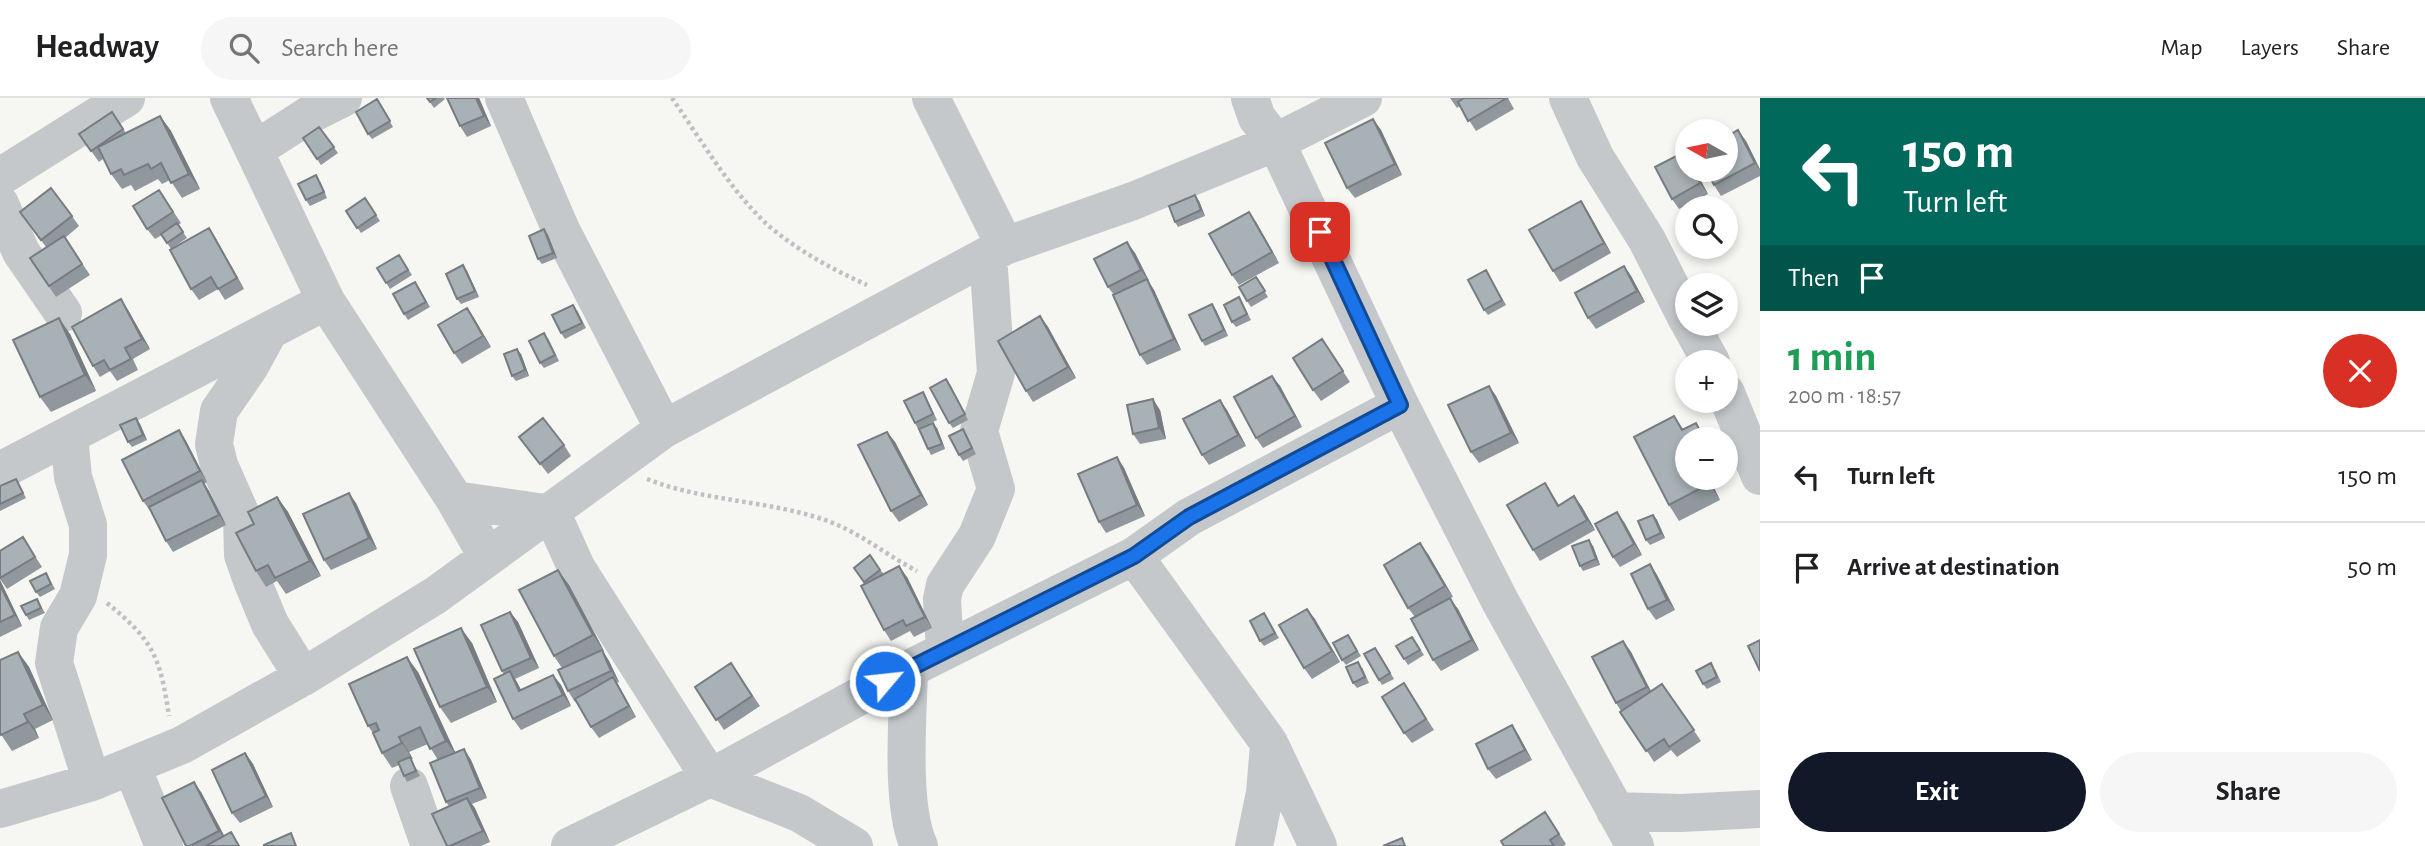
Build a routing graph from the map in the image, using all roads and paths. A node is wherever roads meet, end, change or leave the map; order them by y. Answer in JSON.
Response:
{"nodes":[{"id":1,"x":126,"y":98,"type":"edge"},
{"id":2,"x":343,"y":98,"type":"edge"},
{"id":3,"x":504,"y":98,"type":"edge"},
{"id":4,"x":672,"y":98,"type":"edge"},
{"id":5,"x":930,"y":98,"type":"edge"},
{"id":6,"x":1250,"y":98,"type":"edge"},
{"id":7,"x":1363,"y":98,"type":"edge"},
{"id":8,"x":1568,"y":98,"type":"edge"},
{"id":9,"x":230,"y":100,"type":"edge"},
{"id":10,"x":309,"y":115,"type":"junction"},
{"id":11,"x":1276,"y":142,"type":"junction"},
{"id":12,"x":256,"y":149,"type":"junction"},
{"id":13,"x":0,"y":177,"type":"edge"},
{"id":14,"x":0,"y":204,"type":"edge"},
{"id":15,"x":997,"y":250,"type":"junction"},
{"id":16,"x":1675,"y":295,"type":"edge"},
{"id":17,"x":326,"y":302,"type":"junction"},
{"id":18,"x":902,"y":302,"type":"junction"},
{"id":19,"x":63,"y":313,"type":"dead end"},
{"id":20,"x":268,"y":332,"type":"junction"},
{"id":21,"x":1400,"y":405,"type":"junction"},
{"id":22,"x":1734,"y":413,"type":"edge"},
{"id":23,"x":664,"y":429,"type":"junction"},
{"id":24,"x":69,"y":436,"type":"junction"},
{"id":25,"x":614,"y":466,"type":"junction"},
{"id":26,"x":0,"y":471,"type":"edge"},
{"id":27,"x":1760,"y":477,"type":"edge"},
{"id":28,"x":455,"y":500,"type":"junction"},
{"id":29,"x":552,"y":514,"type":"junction"},
{"id":30,"x":487,"y":556,"type":"junction"},
{"id":31,"x":1134,"y":556,"type":"junction"},
{"id":32,"x":83,"y":583,"type":"junction"},
{"id":33,"x":945,"y":585,"type":"junction"},
{"id":34,"x":945,"y":650,"type":"junction"},
{"id":35,"x":909,"y":669,"type":"junction"},
{"id":36,"x":303,"y":677,"type":"junction"},
{"id":37,"x":1269,"y":743,"type":"junction"},
{"id":38,"x":182,"y":745,"type":"junction"},
{"id":39,"x":132,"y":767,"type":"junction"},
{"id":40,"x":710,"y":778,"type":"junction"},
{"id":41,"x":92,"y":782,"type":"junction"},
{"id":42,"x":409,"y":786,"type":"dead end"},
{"id":43,"x":0,"y":809,"type":"edge"},
{"id":44,"x":1760,"y":809,"type":"edge"},
{"id":45,"x":1615,"y":811,"type":"junction"},
{"id":46,"x":164,"y":846,"type":"edge"},
{"id":47,"x":430,"y":846,"type":"edge"},
{"id":48,"x":570,"y":846,"type":"edge"},
{"id":49,"x":854,"y":846,"type":"edge"},
{"id":50,"x":919,"y":846,"type":"edge"},
{"id":51,"x":1254,"y":846,"type":"edge"},
{"id":52,"x":1318,"y":846,"type":"edge"},
{"id":53,"x":1635,"y":846,"type":"edge"}],
"edges":[{"from":1,"to":13,"type":"street"},
{"from":2,"to":10,"type":"street"},
{"from":3,"to":23,"type":"street"},
{"from":4,"to":18,"type":"path"},
{"from":5,"to":15,"type":"street"},
{"from":6,"to":11,"type":"street"},
{"from":7,"to":11,"type":"street"},
{"from":8,"to":16,"type":"street"},
{"from":9,"to":10,"type":"street"},
{"from":9,"to":12,"type":"street"},
{"from":10,"to":12,"type":"street"},
{"from":11,"to":15,"type":"street"},
{"from":11,"to":21,"type":"street"},
{"from":12,"to":17,"type":"street"},
{"from":14,"to":19,"type":"street"},
{"from":15,"to":18,"type":"street"},
{"from":15,"to":33,"type":"street"},
{"from":17,"to":20,"type":"street"},
{"from":17,"to":28,"type":"street"},
{"from":18,"to":23,"type":"street"},
{"from":20,"to":24,"type":"street"},
{"from":20,"to":36,"type":"street"},
{"from":21,"to":31,"type":"street"},
{"from":21,"to":45,"type":"street"},
{"from":22,"to":27,"type":"street"},
{"from":23,"to":25,"type":"street"},
{"from":24,"to":26,"type":"street"},
{"from":24,"to":32,"type":"street"},
{"from":25,"to":29,"type":"street"},
{"from":25,"to":33,"type":"path"},
{"from":28,"to":29,"type":"street"},
{"from":28,"to":30,"type":"street"},
{"from":29,"to":30,"type":"street"},
{"from":29,"to":40,"type":"street"},
{"from":30,"to":36,"type":"street"},
{"from":31,"to":34,"type":"street"},
{"from":31,"to":37,"type":"street"},
{"from":32,"to":38,"type":"path"},
{"from":32,"to":41,"type":"street"},
{"from":33,"to":34,"type":"street"},
{"from":34,"to":35,"type":"street"},
{"from":35,"to":40,"type":"street"},
{"from":35,"to":50,"type":"street"},
{"from":36,"to":38,"type":"street"},
{"from":37,"to":51,"type":"street"},
{"from":37,"to":52,"type":"street"},
{"from":38,"to":39,"type":"street"},
{"from":39,"to":41,"type":"street"},
{"from":39,"to":46,"type":"street"},
{"from":40,"to":48,"type":"street"},
{"from":40,"to":49,"type":"street"},
{"from":41,"to":43,"type":"street"},
{"from":42,"to":47,"type":"street"},
{"from":44,"to":45,"type":"street"},
{"from":45,"to":53,"type":"street"}]}
